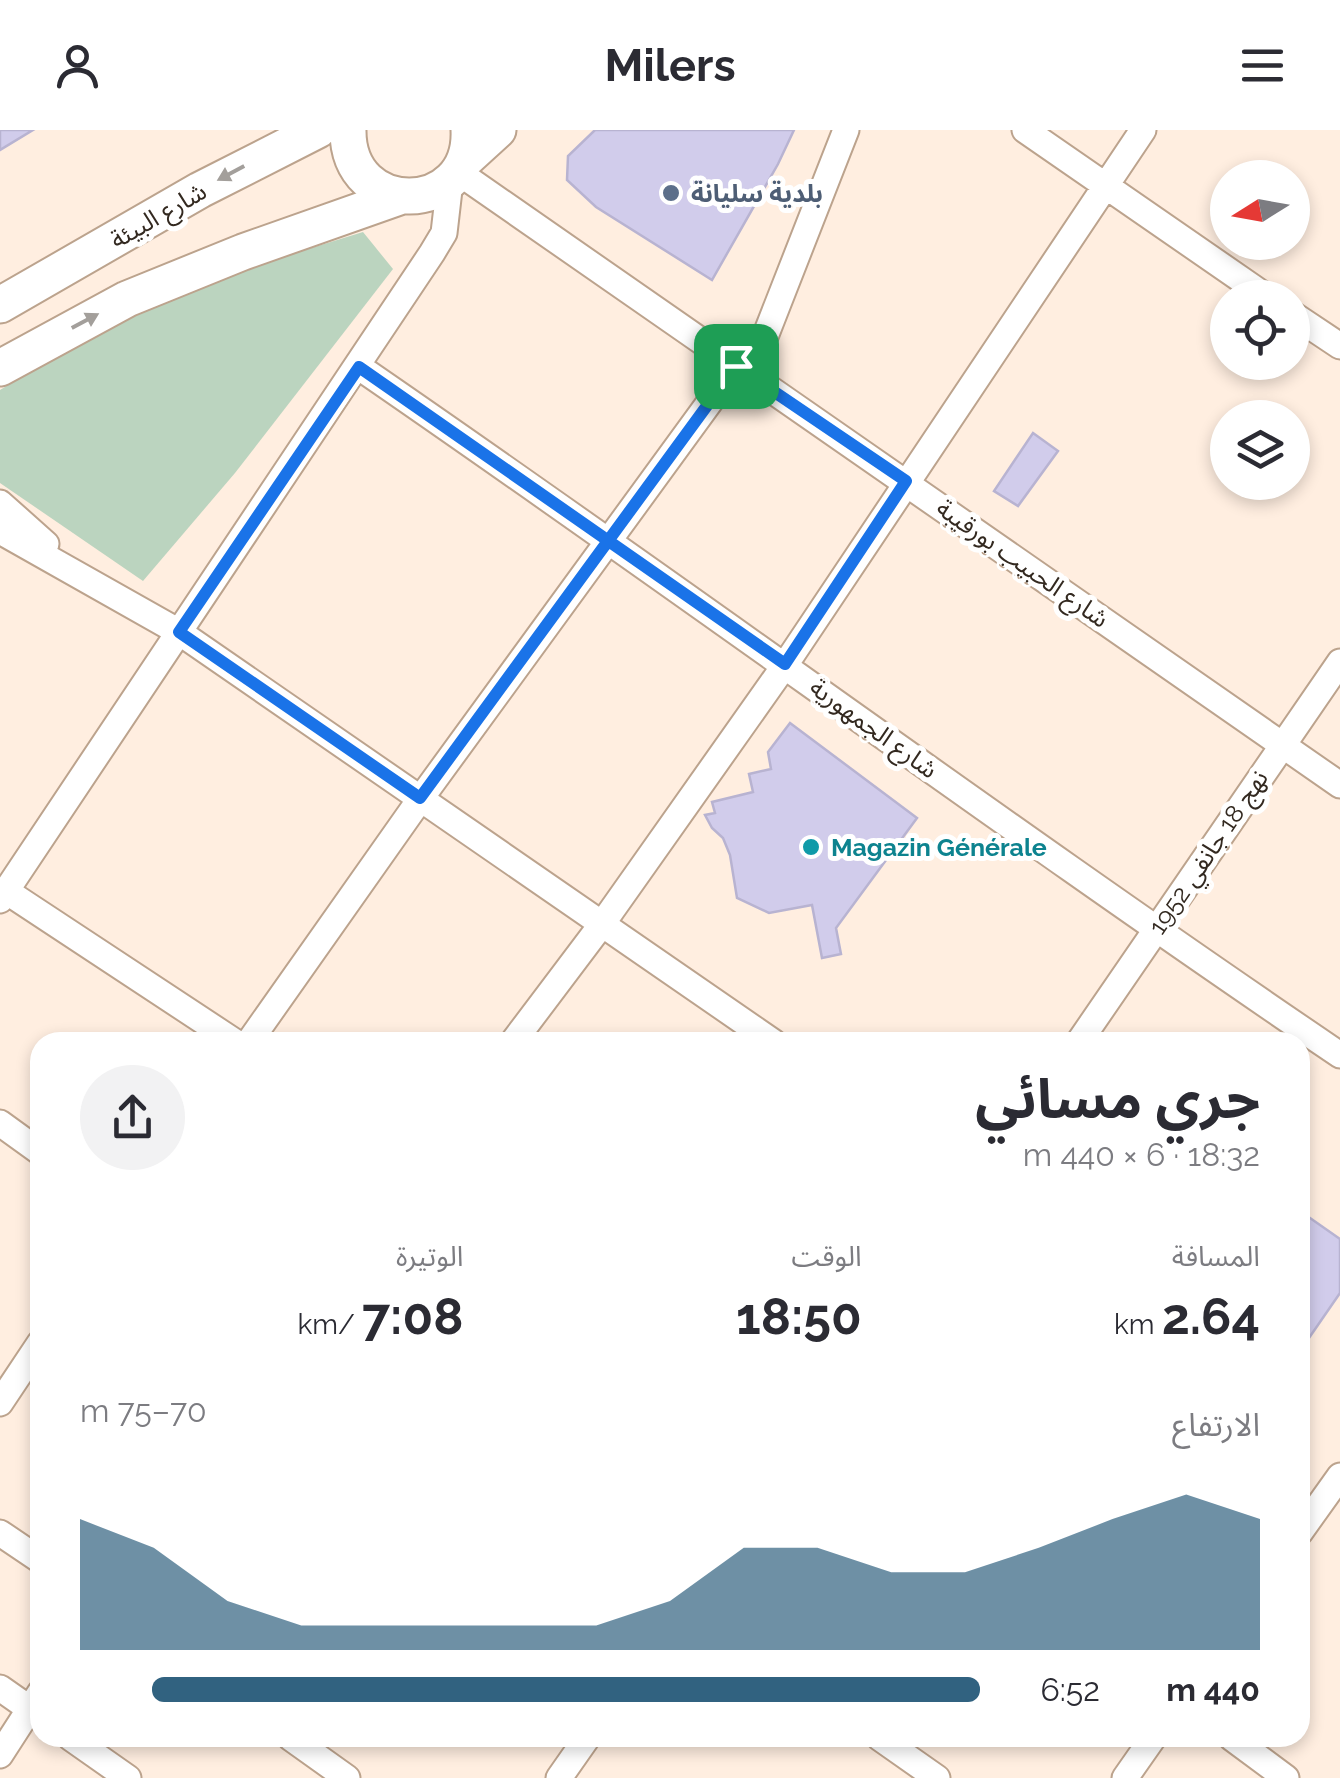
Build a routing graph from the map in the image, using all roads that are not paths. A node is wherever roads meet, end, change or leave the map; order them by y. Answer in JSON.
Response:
{"nodes":[{"id":1,"x":318,"y":130,"type":"edge"},
{"id":2,"x":348,"y":130,"type":"edge"},
{"id":3,"x":498,"y":130,"type":"edge"},
{"id":4,"x":846,"y":130,"type":"edge"},
{"id":5,"x":1024,"y":130,"type":"edge"},
{"id":6,"x":1142,"y":130,"type":"edge"},
{"id":7,"x":460,"y":161,"type":"edge"},
{"id":8,"x":1104,"y":185,"type":"junction"},
{"id":9,"x":400,"y":197,"type":"junction"},
{"id":10,"x":1242,"y":280,"type":"edge"},
{"id":11,"x":0,"y":305,"type":"edge"},
{"id":12,"x":1310,"y":326,"type":"edge"},
{"id":13,"x":1340,"y":346,"type":"edge"},
{"id":14,"x":359,"y":367,"type":"junction"},
{"id":15,"x":0,"y":368,"type":"edge"},
{"id":16,"x":743,"y":370,"type":"junction"},
{"id":17,"x":906,"y":481,"type":"junction"},
{"id":18,"x":0,"y":503,"type":"edge"},
{"id":19,"x":0,"y":530,"type":"edge"},
{"id":20,"x":611,"y":540,"type":"junction"},
{"id":21,"x":79,"y":574,"type":"junction"},
{"id":22,"x":179,"y":632,"type":"junction"},
{"id":23,"x":1340,"y":662,"type":"edge"},
{"id":24,"x":785,"y":664,"type":"junction"},
{"id":25,"x":1282,"y":744,"type":"junction"},
{"id":26,"x":1340,"y":785,"type":"edge"},
{"id":27,"x":420,"y":798,"type":"junction"},
{"id":28,"x":3,"y":895,"type":"edge"},
{"id":29,"x":602,"y":924,"type":"junction"},
{"id":30,"x":1155,"y":930,"type":"junction"},
{"id":31,"x":220,"y":1032,"type":"edge"},
{"id":32,"x":256,"y":1032,"type":"edge"},
{"id":33,"x":521,"y":1032,"type":"edge"},
{"id":34,"x":759,"y":1032,"type":"edge"},
{"id":35,"x":1086,"y":1032,"type":"edge"},
{"id":36,"x":1307,"y":1032,"type":"edge"},
{"id":37,"x":1310,"y":1034,"type":"edge"},
{"id":38,"x":1340,"y":1054,"type":"edge"},
{"id":39,"x":0,"y":1123,"type":"edge"},
{"id":40,"x":30,"y":1145,"type":"edge"},
{"id":41,"x":30,"y":1358,"type":"edge"},
{"id":42,"x":0,"y":1403,"type":"edge"},
{"id":43,"x":1340,"y":1476,"type":"edge"},
{"id":44,"x":1310,"y":1518,"type":"edge"},
{"id":45,"x":0,"y":1533,"type":"edge"},
{"id":46,"x":30,"y":1553,"type":"edge"},
{"id":47,"x":0,"y":1688,"type":"edge"},
{"id":48,"x":30,"y":1702,"type":"edge"},
{"id":49,"x":30,"y":1713,"type":"edge"},
{"id":50,"x":84,"y":1747,"type":"edge"},
{"id":51,"x":303,"y":1747,"type":"edge"},
{"id":52,"x":581,"y":1747,"type":"edge"},
{"id":53,"x":893,"y":1747,"type":"edge"},
{"id":54,"x":1147,"y":1747,"type":"edge"},
{"id":55,"x":1244,"y":1747,"type":"edge"},
{"id":56,"x":0,"y":1755,"type":"edge"},
{"id":57,"x":128,"y":1778,"type":"edge"},
{"id":58,"x":346,"y":1778,"type":"edge"},
{"id":59,"x":559,"y":1778,"type":"edge"},
{"id":60,"x":937,"y":1778,"type":"edge"},
{"id":61,"x":1126,"y":1778,"type":"edge"},
{"id":62,"x":1286,"y":1778,"type":"edge"}],
"edges":[{"from":1,"to":11,"type":"main road","name":"شارع البيئة","one_way":true},
{"from":2,"to":9,"type":"main road"},
{"from":3,"to":7,"type":"main road"},
{"from":4,"to":16,"type":"street"},
{"from":5,"to":8,"type":"street"},
{"from":6,"to":8,"type":"street"},
{"from":7,"to":9,"type":"main road"},
{"from":7,"to":14,"type":"street"},
{"from":7,"to":16,"type":"street","name":"شارع الحبيب بورقيبة"},
{"from":8,"to":10,"type":"street"},
{"from":8,"to":17,"type":"street"},
{"from":15,"to":9,"type":"main road","one_way":true},
{"from":12,"to":13,"type":"street"},
{"from":14,"to":20,"type":"street","name":"شارع الجمهورية"},
{"from":14,"to":22,"type":"street"},
{"from":16,"to":17,"type":"street","name":"شارع الحبيب بورقيبة"},
{"from":16,"to":20,"type":"street"},
{"from":17,"to":24,"type":"street"},
{"from":17,"to":25,"type":"street","name":"شارع الحبيب بورقيبة"},
{"from":18,"to":21,"type":"street"},
{"from":19,"to":21,"type":"street"},
{"from":20,"to":24,"type":"street","name":"شارع الجمهورية"},
{"from":20,"to":27,"type":"street"},
{"from":21,"to":22,"type":"street"},
{"from":22,"to":27,"type":"street"},
{"from":22,"to":28,"type":"street"},
{"from":23,"to":25,"type":"street","name":"نهج 18 جانفي 1952"},
{"from":24,"to":29,"type":"street"},
{"from":24,"to":30,"type":"street","name":"شارع الجمهورية"},
{"from":25,"to":26,"type":"street","name":"شارع الحبيب بورقيبة"},
{"from":25,"to":30,"type":"street","name":"نهج 18 جانفي 1952"},
{"from":27,"to":29,"type":"street"},
{"from":27,"to":32,"type":"street"},
{"from":28,"to":31,"type":"street"},
{"from":29,"to":33,"type":"street"},
{"from":29,"to":34,"type":"street"},
{"from":30,"to":35,"type":"street","name":"نهج 18 جانفي 1952"},
{"from":30,"to":36,"type":"street","name":"شارع الجمهورية"},
{"from":37,"to":38,"type":"street","name":"شارع الجمهورية"},
{"from":39,"to":40,"type":"street"},
{"from":41,"to":42,"type":"street"},
{"from":43,"to":44,"type":"street"},
{"from":45,"to":46,"type":"street"},
{"from":47,"to":48,"type":"street"},
{"from":49,"to":56,"type":"street"},
{"from":50,"to":57,"type":"street"},
{"from":51,"to":58,"type":"street"},
{"from":52,"to":59,"type":"street"},
{"from":53,"to":60,"type":"street"},
{"from":54,"to":61,"type":"street"},
{"from":55,"to":62,"type":"street"}]}
